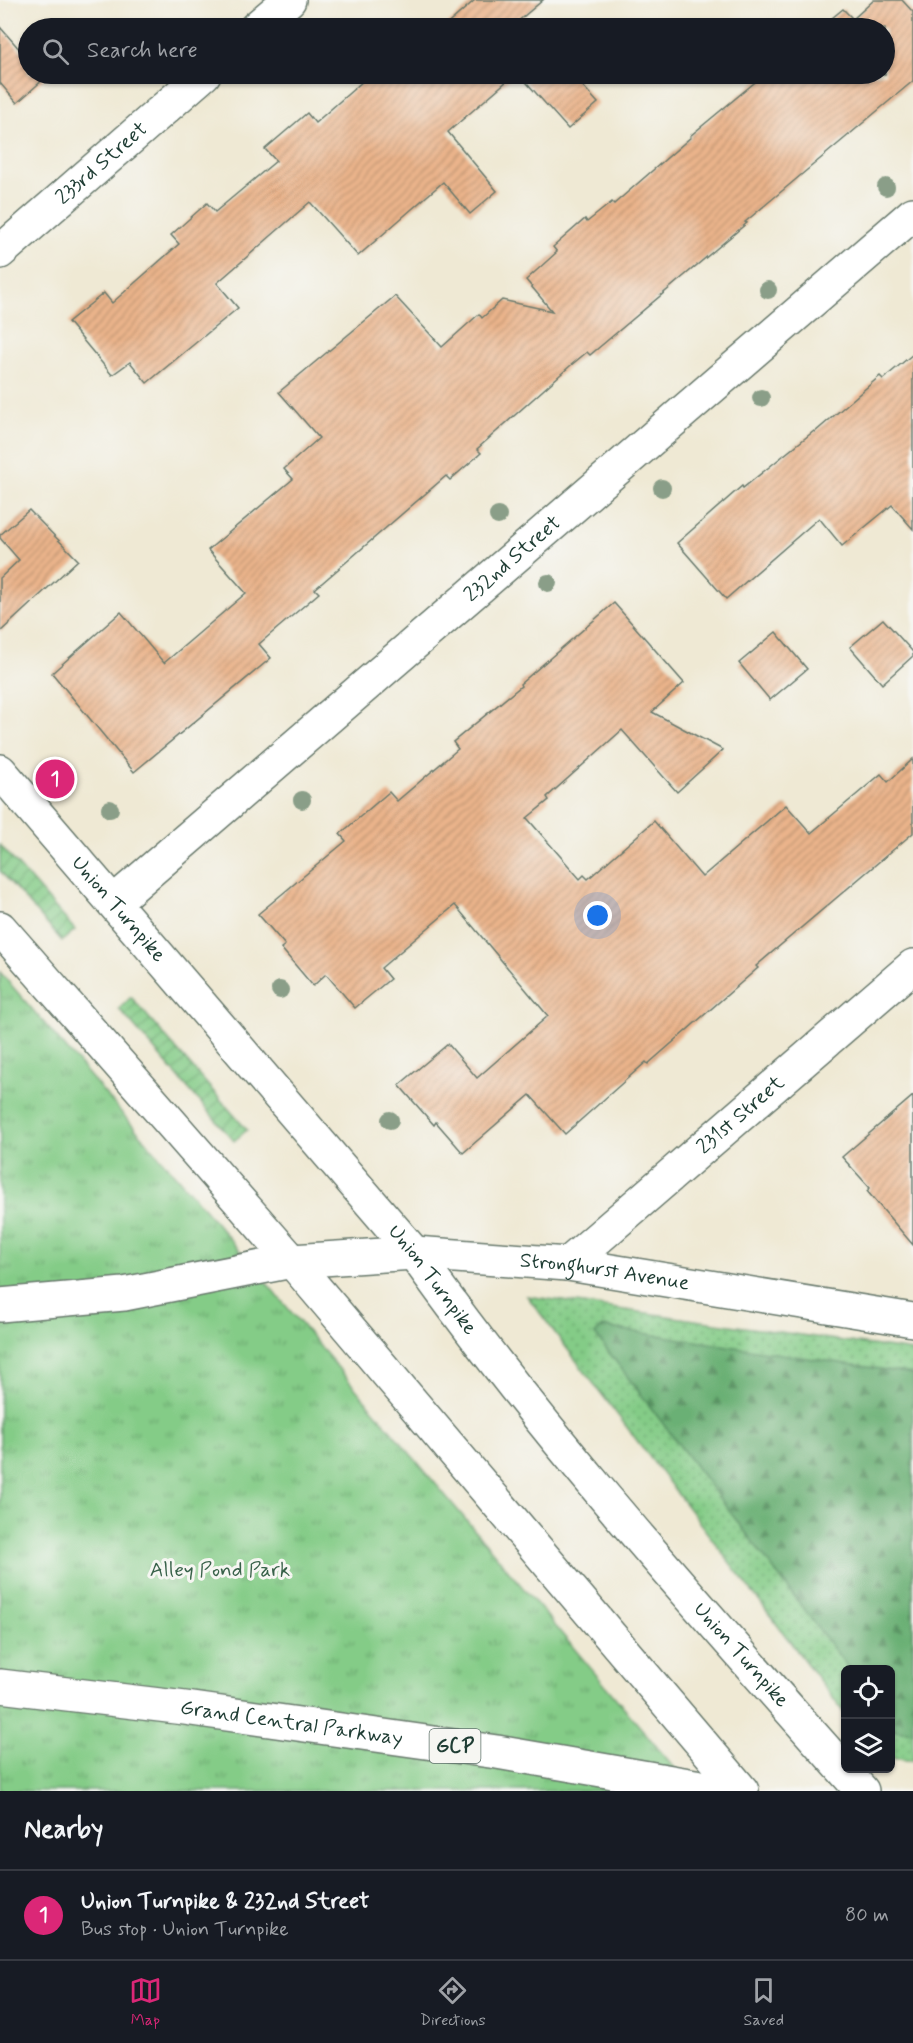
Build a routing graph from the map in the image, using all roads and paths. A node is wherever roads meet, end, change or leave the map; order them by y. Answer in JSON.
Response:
{"nodes":[{"id":1,"x":289,"y":0,"type":"edge"},
{"id":2,"x":268,"y":18,"type":"edge"},
{"id":3,"x":193,"y":84,"type":"edge"},
{"id":4,"x":913,"y":214,"type":"edge"},
{"id":5,"x":0,"y":252,"type":"edge"},
{"id":6,"x":0,"y":771,"type":"edge"},
{"id":7,"x":114,"y":902,"type":"junction"},
{"id":8,"x":0,"y":928,"type":"edge"},
{"id":9,"x":913,"y":966,"type":"edge"},
{"id":10,"x":414,"y":1253,"type":"junction"},
{"id":11,"x":292,"y":1261,"type":"junction"},
{"id":12,"x":568,"y":1264,"type":"junction"},
{"id":13,"x":0,"y":1305,"type":"edge"},
{"id":14,"x":913,"y":1320,"type":"edge"},
{"id":15,"x":0,"y":1686,"type":"edge"},
{"id":16,"x":724,"y":1791,"type":"edge"},
{"id":17,"x":742,"y":1791,"type":"edge"},
{"id":18,"x":862,"y":1791,"type":"edge"}],
"edges":[{"from":1,"to":2,"type":"main road"},
{"from":3,"to":5,"type":"main road","name":"233rd Street"},
{"from":4,"to":7,"type":"main road","name":"232nd Street"},
{"from":6,"to":7,"type":"main road","name":"Union Turnpike"},
{"from":7,"to":10,"type":"main road","name":"Union Turnpike"},
{"from":8,"to":11,"type":"main road"},
{"from":9,"to":12,"type":"main road","name":"231st Street"},
{"from":10,"to":11,"type":"main road","name":"Stronghurst Avenue"},
{"from":10,"to":12,"type":"main road","name":"Stronghurst Avenue"},
{"from":10,"to":18,"type":"main road","name":"Union Turnpike"},
{"from":11,"to":13,"type":"main road","name":"Stronghurst Avenue"},
{"from":11,"to":17,"type":"main road"},
{"from":12,"to":14,"type":"main road","name":"Stronghurst Avenue"},
{"from":15,"to":16,"type":"main road","name":"Grand Central Parkway","number":"GCP"}]}
